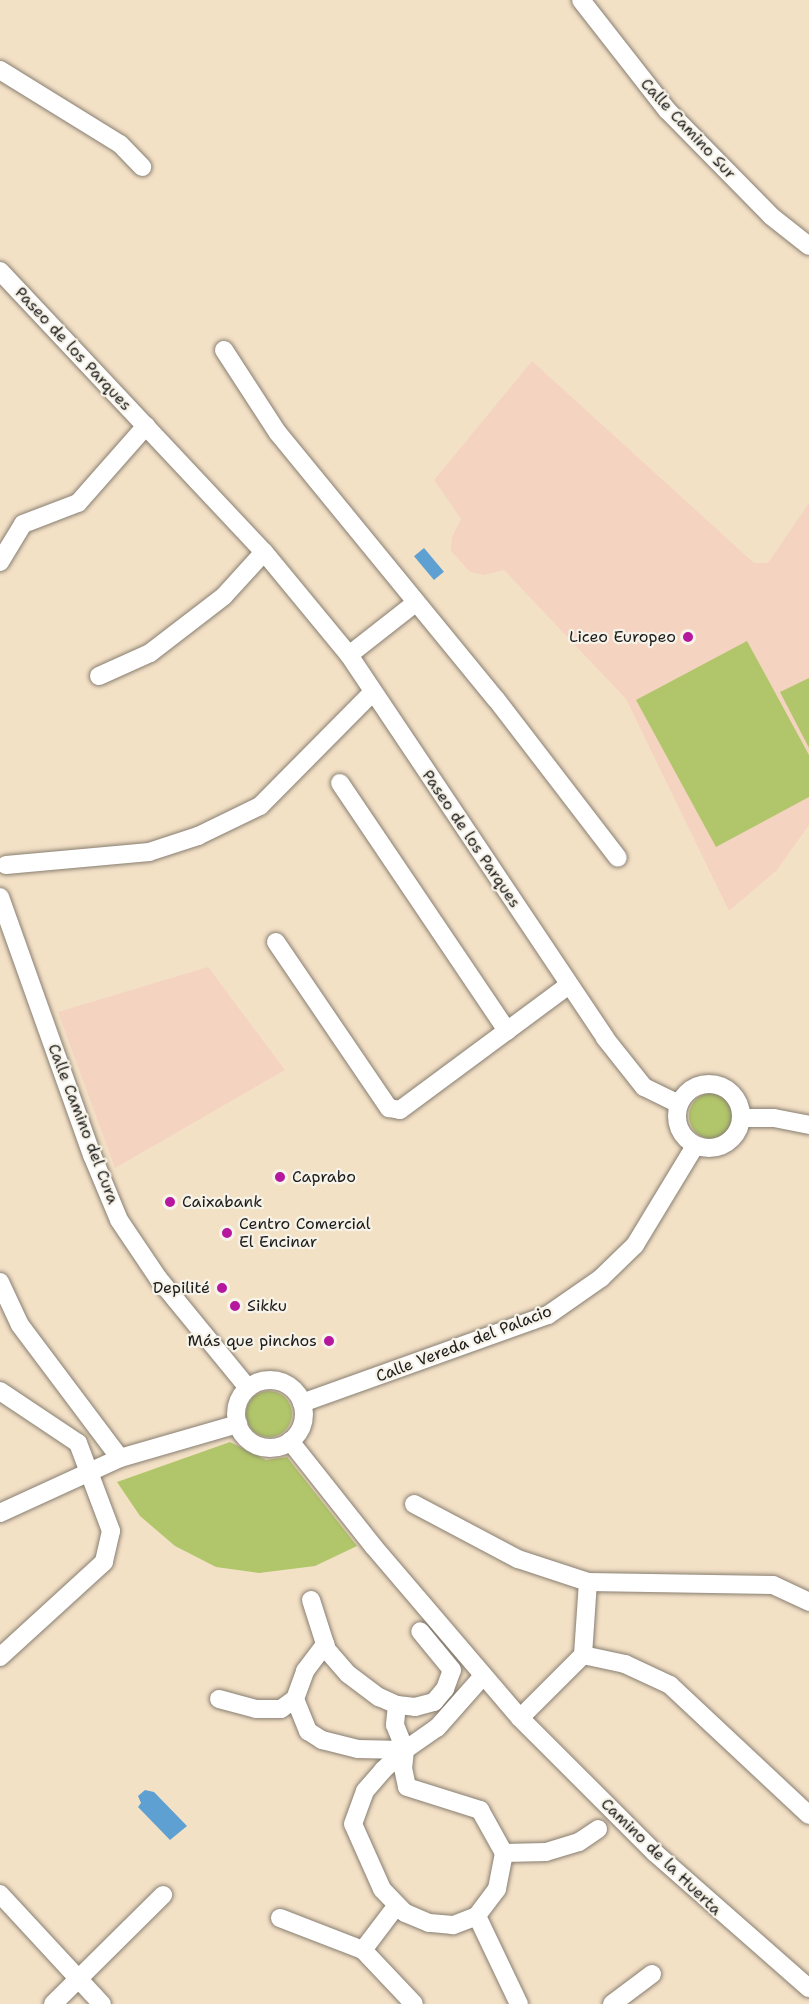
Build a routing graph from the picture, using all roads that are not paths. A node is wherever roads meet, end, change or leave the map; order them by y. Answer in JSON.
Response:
{"nodes":[{"id":1,"x":581,"y":0,"type":"edge"},
{"id":2,"x":0,"y":70,"type":"edge"},
{"id":3,"x":142,"y":167,"type":"dead end"},
{"id":4,"x":809,"y":246,"type":"edge"},
{"id":5,"x":0,"y":271,"type":"edge"},
{"id":6,"x":224,"y":351,"type":"dead end"},
{"id":7,"x":146,"y":426,"type":"junction"},
{"id":8,"x":264,"y":552,"type":"junction"},
{"id":9,"x":0,"y":562,"type":"edge"},
{"id":10,"x":414,"y":604,"type":"junction"},
{"id":11,"x":349,"y":655,"type":"junction"},
{"id":12,"x":99,"y":676,"type":"dead end"},
{"id":13,"x":372,"y":693,"type":"junction"},
{"id":14,"x":340,"y":783,"type":"dead end"},
{"id":15,"x":618,"y":858,"type":"dead end"},
{"id":16,"x":6,"y":865,"type":"dead end"},
{"id":17,"x":0,"y":897,"type":"edge"},
{"id":18,"x":276,"y":942,"type":"dead end"},
{"id":19,"x":569,"y":985,"type":"junction"},
{"id":20,"x":507,"y":1031,"type":"junction"},
{"id":21,"x":679,"y":1104,"type":"junction"},
{"id":22,"x":742,"y":1118,"type":"junction"},
{"id":23,"x":809,"y":1125,"type":"edge"},
{"id":24,"x":695,"y":1146,"type":"junction"},
{"id":25,"x":0,"y":1282,"type":"edge"},
{"id":26,"x":248,"y":1388,"type":"junction"},
{"id":27,"x":0,"y":1390,"type":"edge"},
{"id":28,"x":302,"y":1403,"type":"junction"},
{"id":29,"x":238,"y":1424,"type":"junction"},
{"id":30,"x":290,"y":1441,"type":"junction"},
{"id":31,"x":120,"y":1458,"type":"junction"},
{"id":32,"x":90,"y":1472,"type":"junction"},
{"id":33,"x":414,"y":1504,"type":"dead end"},
{"id":34,"x":0,"y":1513,"type":"edge"},
{"id":35,"x":588,"y":1582,"type":"junction"},
{"id":36,"x":311,"y":1600,"type":"dead end"},
{"id":37,"x":809,"y":1602,"type":"edge"},
{"id":38,"x":420,"y":1631,"type":"dead end"},
{"id":39,"x":325,"y":1644,"type":"junction"},
{"id":40,"x":583,"y":1654,"type":"junction"},
{"id":41,"x":0,"y":1657,"type":"edge"},
{"id":42,"x":483,"y":1676,"type":"junction"},
{"id":43,"x":219,"y":1699,"type":"dead end"},
{"id":44,"x":295,"y":1699,"type":"junction"},
{"id":45,"x":397,"y":1705,"type":"junction"},
{"id":46,"x":520,"y":1718,"type":"junction"},
{"id":47,"x":405,"y":1750,"type":"junction"},
{"id":48,"x":809,"y":1815,"type":"edge"},
{"id":49,"x":598,"y":1829,"type":"dead end"},
{"id":50,"x":504,"y":1852,"type":"junction"},
{"id":51,"x":0,"y":1894,"type":"edge"},
{"id":52,"x":163,"y":1895,"type":"dead end"},
{"id":53,"x":397,"y":1905,"type":"junction"},
{"id":54,"x":477,"y":1916,"type":"junction"},
{"id":55,"x":280,"y":1918,"type":"dead end"},
{"id":56,"x":363,"y":1950,"type":"junction"},
{"id":57,"x":652,"y":1974,"type":"dead end"},
{"id":58,"x":79,"y":1980,"type":"junction"},
{"id":59,"x":809,"y":1988,"type":"edge"},
{"id":60,"x":53,"y":2004,"type":"edge"},
{"id":61,"x":102,"y":2004,"type":"edge"},
{"id":62,"x":414,"y":2004,"type":"edge"},
{"id":63,"x":519,"y":2004,"type":"edge"},
{"id":64,"x":612,"y":2004,"type":"edge"}],
"edges":[{"from":1,"to":4,"type":"street","name":"Calle Camino Sur"},
{"from":2,"to":3,"type":"street"},
{"from":5,"to":7,"type":"street","name":"Paseo de los Parques"},
{"from":6,"to":10,"type":"street"},
{"from":7,"to":8,"type":"street","name":"Paseo de los Parques"},
{"from":7,"to":9,"type":"street"},
{"from":8,"to":11,"type":"street","name":"Paseo de los Parques"},
{"from":8,"to":12,"type":"street"},
{"from":10,"to":11,"type":"street"},
{"from":10,"to":15,"type":"street"},
{"from":11,"to":13,"type":"street","name":"Paseo de los Parques"},
{"from":13,"to":16,"type":"street"},
{"from":13,"to":19,"type":"street","name":"Paseo de los Parques"},
{"from":14,"to":20,"type":"street"},
{"from":17,"to":26,"type":"street","name":"Calle Camino del Cura"},
{"from":18,"to":20,"type":"street"},
{"from":19,"to":20,"type":"street"},
{"from":19,"to":21,"type":"street","name":"Paseo de los Parques"},
{"from":21,"to":22,"type":"street"},
{"from":21,"to":24,"type":"street"},
{"from":22,"to":23,"type":"street"},
{"from":22,"to":24,"type":"street"},
{"from":24,"to":28,"type":"street","name":"Calle Vereda del Palacio"},
{"from":25,"to":31,"type":"street"},
{"from":26,"to":28,"type":"street"},
{"from":26,"to":29,"type":"street"},
{"from":27,"to":32,"type":"street"},
{"from":28,"to":30,"type":"street"},
{"from":29,"to":30,"type":"street"},
{"from":29,"to":31,"type":"street"},
{"from":30,"to":42,"type":"street","name":"Camino de la Huerta"},
{"from":31,"to":32,"type":"street"},
{"from":32,"to":34,"type":"street"},
{"from":32,"to":41,"type":"street"},
{"from":33,"to":35,"type":"street"},
{"from":35,"to":37,"type":"street"},
{"from":35,"to":40,"type":"street"},
{"from":36,"to":39,"type":"street"},
{"from":38,"to":45,"type":"street"},
{"from":39,"to":44,"type":"street"},
{"from":39,"to":45,"type":"street"},
{"from":40,"to":46,"type":"street"},
{"from":40,"to":48,"type":"street"},
{"from":42,"to":46,"type":"street","name":"Camino de la Huerta"},
{"from":42,"to":47,"type":"street"},
{"from":43,"to":44,"type":"street"},
{"from":44,"to":47,"type":"street"},
{"from":45,"to":47,"type":"street"},
{"from":46,"to":59,"type":"street","name":"Camino de la Huerta"},
{"from":47,"to":50,"type":"street"},
{"from":47,"to":53,"type":"street"},
{"from":49,"to":50,"type":"street","name":"Camino de la Huerta"},
{"from":50,"to":54,"type":"street"},
{"from":51,"to":58,"type":"street"},
{"from":52,"to":58,"type":"street"},
{"from":53,"to":54,"type":"street"},
{"from":53,"to":56,"type":"street"},
{"from":54,"to":63,"type":"street"},
{"from":55,"to":56,"type":"street"},
{"from":56,"to":62,"type":"street"},
{"from":57,"to":64,"type":"street"},
{"from":58,"to":60,"type":"street"},
{"from":58,"to":61,"type":"street"}]}
